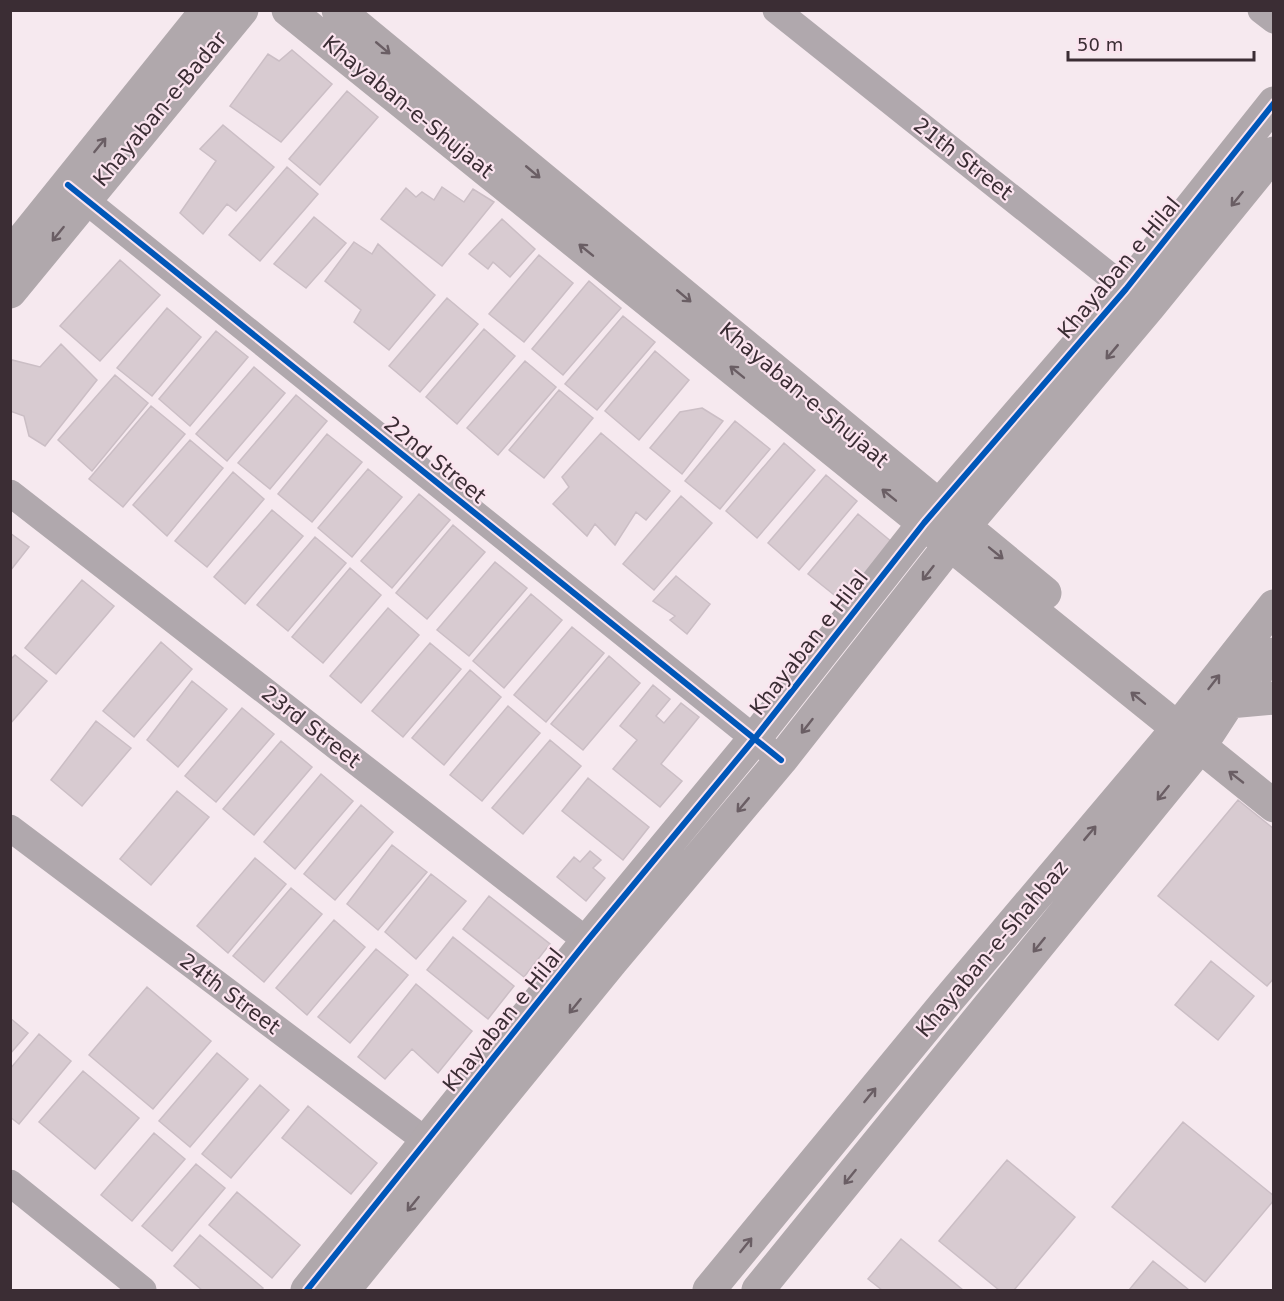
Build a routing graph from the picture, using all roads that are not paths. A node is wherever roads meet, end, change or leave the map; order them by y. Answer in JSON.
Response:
{"nodes":[{"id":1,"x":207,"y":10,"type":"edge"},
{"id":2,"x":242,"y":10,"type":"edge"},
{"id":3,"x":288,"y":10,"type":"edge"},
{"id":4,"x":338,"y":10,"type":"edge"},
{"id":5,"x":776,"y":10,"type":"edge"},
{"id":6,"x":1261,"y":10,"type":"edge"},
{"id":7,"x":1274,"y":20,"type":"edge"},
{"id":8,"x":1274,"y":103,"type":"edge"},
{"id":9,"x":1274,"y":153,"type":"edge"},
{"id":10,"x":76,"y":193,"type":"junction"},
{"id":11,"x":10,"y":255,"type":"edge"},
{"id":12,"x":10,"y":292,"type":"edge"},
{"id":13,"x":1138,"y":298,"type":"junction"},
{"id":14,"x":10,"y":493,"type":"edge"},
{"id":15,"x":931,"y":514,"type":"junction"},
{"id":16,"x":957,"y":536,"type":"junction"},
{"id":17,"x":1274,"y":606,"type":"edge"},
{"id":18,"x":1274,"y":654,"type":"edge"},
{"id":19,"x":1274,"y":698,"type":"edge"},
{"id":20,"x":1202,"y":724,"type":"junction"},
{"id":21,"x":755,"y":738,"type":"junction"},
{"id":22,"x":781,"y":760,"type":"junction"},
{"id":23,"x":1274,"y":777,"type":"edge"},
{"id":24,"x":1274,"y":806,"type":"edge"},
{"id":25,"x":10,"y":828,"type":"edge"},
{"id":26,"x":599,"y":951,"type":"junction"},
{"id":27,"x":438,"y":1150,"type":"junction"},
{"id":28,"x":10,"y":1183,"type":"edge"},
{"id":29,"x":143,"y":1290,"type":"edge"},
{"id":30,"x":307,"y":1290,"type":"edge"},
{"id":31,"x":344,"y":1290,"type":"edge"},
{"id":32,"x":709,"y":1290,"type":"edge"},
{"id":33,"x":758,"y":1290,"type":"edge"}],
"edges":[{"from":10,"to":1,"type":"main road","name":"Khayaban-e-Badar","one_way":true},
{"from":2,"to":10,"type":"main road","name":"Khayaban-e-Badar"},
{"from":15,"to":3,"type":"main road","name":"Khayaban-e-Shujaat","one_way":true},
{"from":4,"to":15,"type":"main road","name":"Khayaban-e-Shujaat","one_way":true},
{"from":5,"to":13,"type":"street","name":"21th Street"},
{"from":6,"to":7,"type":"street"},
{"from":8,"to":13,"type":"main road","name":"Khayaban e Hilal"},
{"from":9,"to":13,"type":"main road","name":"Khayaban e Hilal","one_way":true},
{"from":10,"to":11,"type":"main road","name":"Khayaban-e-Badar"},
{"from":10,"to":12,"type":"main road","name":"Khayaban-e-Badar","one_way":true},
{"from":10,"to":21,"type":"street","name":"22nd Street"},
{"from":13,"to":15,"type":"main road","name":"Khayaban e Hilal"},
{"from":13,"to":16,"type":"main road","name":"Khayaban e Hilal","one_way":true},
{"from":14,"to":26,"type":"street","name":"23rd Street"},
{"from":15,"to":16,"type":"main road","name":"Khayaban-e-Shujaat"},
{"from":15,"to":21,"type":"main road","name":"Khayaban e Hilal"},
{"from":16,"to":20,"type":"main road","name":"Khayaban-e-Shujaat"},
{"from":16,"to":22,"type":"main road","name":"Khayaban e Hilal","one_way":true},
{"from":20,"to":17,"type":"main road","name":"Khayaban-e-Shahbaz","one_way":true},
{"from":18,"to":20,"type":"main road","name":"Khayaban-e-Shahbaz"},
{"from":19,"to":20,"type":"main road"},
{"from":20,"to":23,"type":"main road","name":"Khayaban-e-Shujaat"},
{"from":24,"to":20,"type":"main road","one_way":true},
{"from":32,"to":20,"type":"main road","name":"Khayaban-e-Shahbaz","one_way":true},
{"from":20,"to":33,"type":"main road","name":"Khayaban-e-Shahbaz","one_way":true},
{"from":21,"to":22,"type":"street","name":"22nd Street"},
{"from":21,"to":26,"type":"main road","name":"Khayaban e Hilal"},
{"from":22,"to":26,"type":"main road","name":"Khayaban e Hilal","one_way":true},
{"from":25,"to":27,"type":"street","name":"24th Street"},
{"from":26,"to":27,"type":"main road","name":"Khayaban e Hilal"},
{"from":27,"to":30,"type":"main road","name":"Khayaban e Hilal"},
{"from":27,"to":31,"type":"main road","name":"Khayaban e Hilal","one_way":true},
{"from":28,"to":29,"type":"street"}]}
